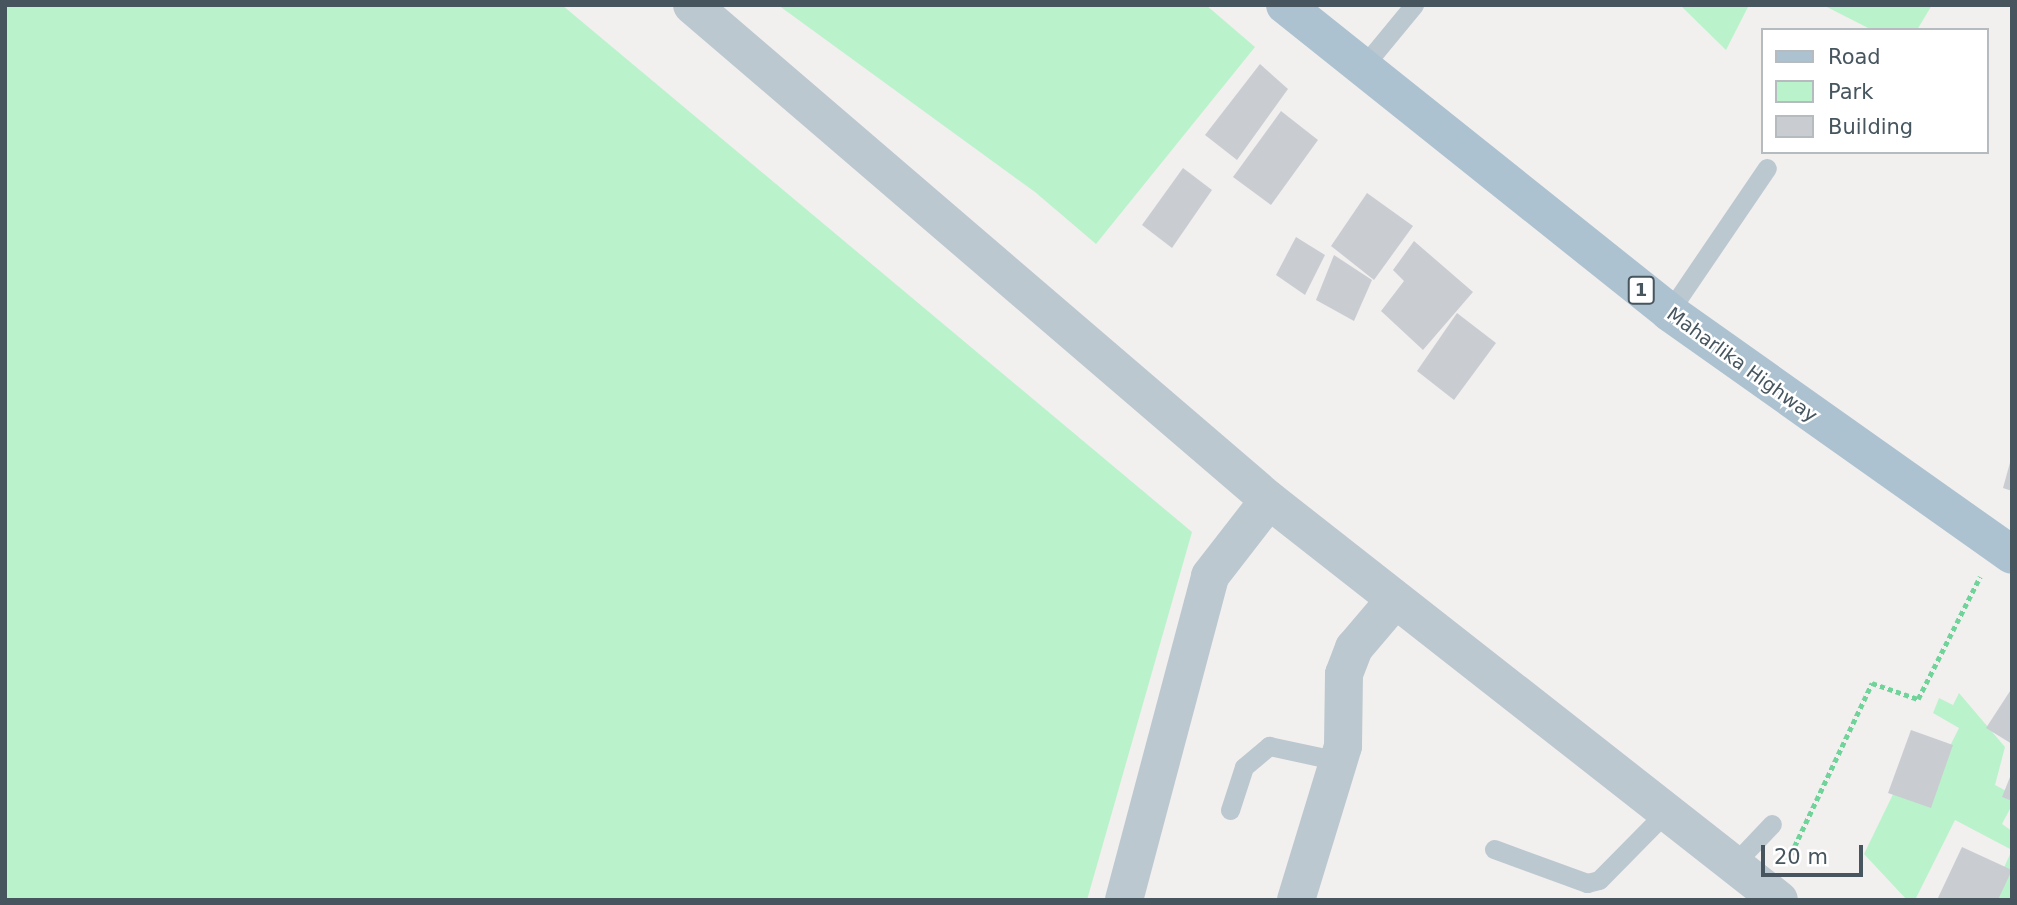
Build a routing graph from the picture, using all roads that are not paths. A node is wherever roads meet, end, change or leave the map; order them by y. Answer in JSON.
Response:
{"nodes":[{"id":1,"x":692,"y":5,"type":"edge"},
{"id":2,"x":1285,"y":5,"type":"edge"},
{"id":3,"x":1414,"y":5,"type":"edge"},
{"id":4,"x":1362,"y":68,"type":"junction"},
{"id":5,"x":1767,"y":168,"type":"dead end"},
{"id":6,"x":1669,"y":312,"type":"junction"},
{"id":7,"x":1269,"y":500,"type":"junction"},
{"id":8,"x":2004,"y":550,"type":"edge"},
{"id":9,"x":1394,"y":601,"type":"junction"},
{"id":10,"x":1339,"y":761,"type":"junction"},
{"id":11,"x":1230,"y":810,"type":"dead end"},
{"id":12,"x":1666,"y":812,"type":"junction"},
{"id":13,"x":1772,"y":824,"type":"dead end"},
{"id":14,"x":1494,"y":849,"type":"dead end"},
{"id":15,"x":1734,"y":864,"type":"junction"},
{"id":16,"x":1774,"y":895,"type":"edge"},
{"id":17,"x":1124,"y":900,"type":"edge"},
{"id":18,"x":1296,"y":900,"type":"edge"}],
"edges":[{"from":1,"to":7,"type":"street"},
{"from":2,"to":4,"type":"main road","name":"Maharlika Highway","number":"1"},
{"from":3,"to":4,"type":"lane"},
{"from":4,"to":6,"type":"main road","name":"Maharlika Highway","number":"1"},
{"from":5,"to":6,"type":"lane"},
{"from":6,"to":8,"type":"main road","name":"Maharlika Highway","number":"1"},
{"from":7,"to":9,"type":"street"},
{"from":7,"to":17,"type":"street"},
{"from":9,"to":10,"type":"street"},
{"from":9,"to":12,"type":"street"},
{"from":10,"to":11,"type":"lane"},
{"from":10,"to":18,"type":"street"},
{"from":12,"to":14,"type":"lane"},
{"from":12,"to":15,"type":"street"},
{"from":13,"to":15,"type":"lane"},
{"from":15,"to":16,"type":"street"}]}
